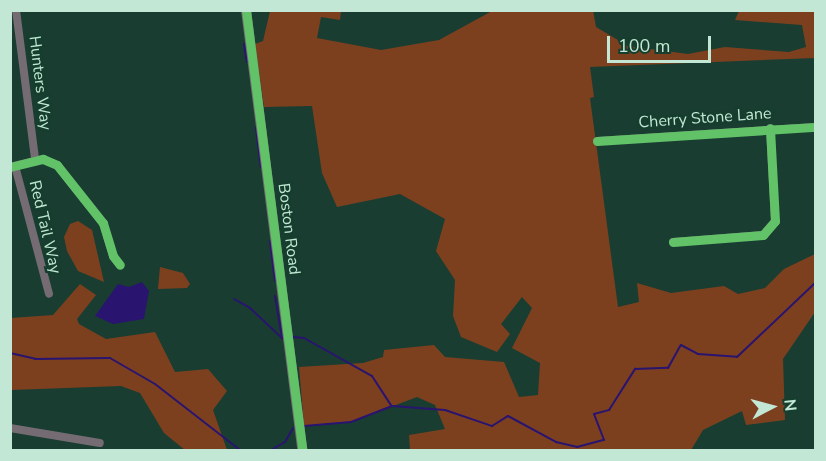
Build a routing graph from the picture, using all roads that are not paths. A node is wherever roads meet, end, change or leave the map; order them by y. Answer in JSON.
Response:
{"nodes":[{"id":1,"x":16,"y":10,"type":"edge"},
{"id":2,"x":246,"y":10,"type":"edge"},
{"id":3,"x":15,"y":37,"type":"edge"},
{"id":4,"x":816,"y":127,"type":"edge"},
{"id":5,"x":770,"y":128,"type":"junction"},
{"id":6,"x":597,"y":141,"type":"dead end"},
{"id":7,"x":35,"y":159,"type":"junction"},
{"id":8,"x":13,"y":166,"type":"edge"},
{"id":9,"x":673,"y":242,"type":"dead end"},
{"id":10,"x":120,"y":265,"type":"dead end"},
{"id":11,"x":49,"y":294,"type":"dead end"},
{"id":12,"x":10,"y":428,"type":"edge"},
{"id":13,"x":100,"y":443,"type":"dead end"},
{"id":14,"x":302,"y":450,"type":"edge"}],
"edges":[{"from":1,"to":3,"type":"street","name":"Hunters Way"},
{"from":2,"to":14,"type":"street","name":"Boston Road"},
{"from":3,"to":7,"type":"street","name":"Hunters Way"},
{"from":4,"to":5,"type":"street","name":"Cherry Stone Lane"},
{"from":5,"to":6,"type":"street","name":"Cherry Stone Lane"},
{"from":5,"to":9,"type":"street"},
{"from":7,"to":8,"type":"street"},
{"from":7,"to":10,"type":"street"},
{"from":8,"to":11,"type":"street","name":"Red Tail Way"},
{"from":12,"to":13,"type":"street"}]}
